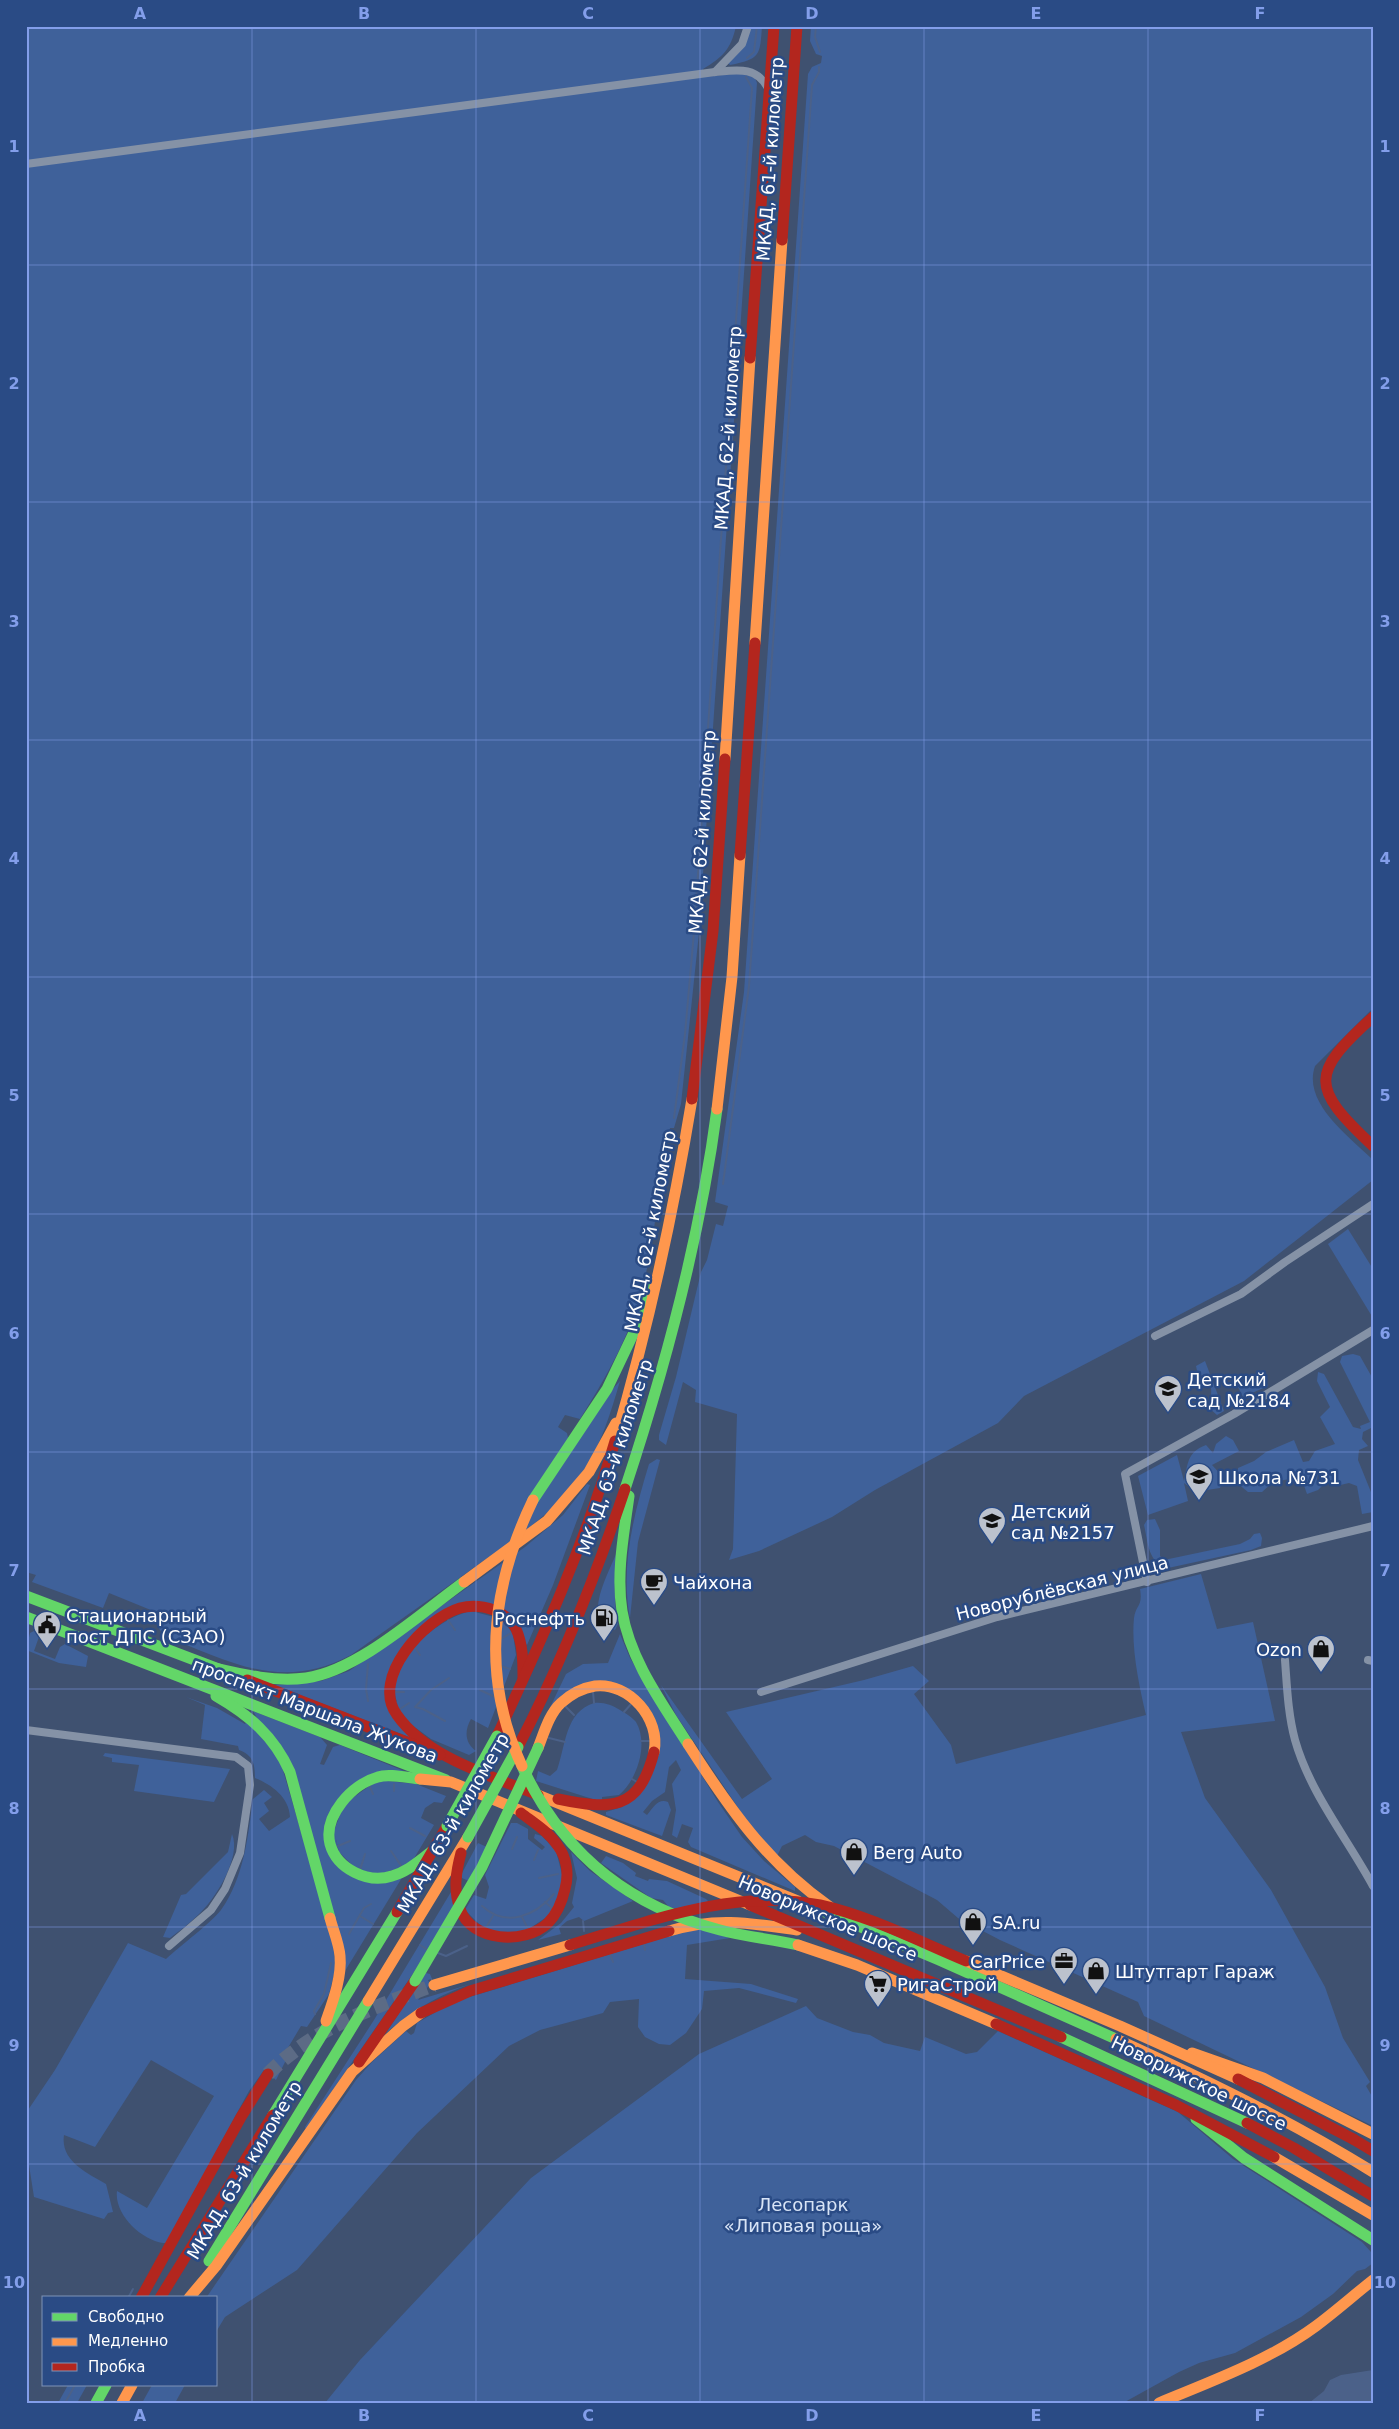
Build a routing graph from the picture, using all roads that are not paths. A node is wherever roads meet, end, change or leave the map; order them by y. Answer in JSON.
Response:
{"nodes":[{"id":1,"x":748,"y":26,"type":"edge"},
{"id":2,"x":774,"y":26,"type":"edge"},
{"id":3,"x":797,"y":26,"type":"edge"},
{"id":4,"x":716,"y":72,"type":"junction"},
{"id":5,"x":770,"y":92,"type":"junction"},
{"id":6,"x":26,"y":164,"type":"edge"},
{"id":7,"x":754,"y":293,"type":"joint"},
{"id":8,"x":1373,"y":1017,"type":"edge"},
{"id":9,"x":1373,"y":1146,"type":"edge"},
{"id":10,"x":1373,"y":1204,"type":"edge"},
{"id":11,"x":674,"y":1217,"type":"junction"},
{"id":12,"x":673,"y":1330,"type":"joint"},
{"id":13,"x":1373,"y":1330,"type":"edge"},
{"id":14,"x":1154,"y":1336,"type":"dead end"},
{"id":15,"x":638,"y":1367,"type":"joint"},
{"id":16,"x":628,"y":1401,"type":"junction"},
{"id":17,"x":633,"y":1464,"type":"junction"},
{"id":18,"x":1373,"y":1526,"type":"edge"},
{"id":19,"x":1147,"y":1582,"type":"junction"},
{"id":20,"x":26,"y":1596,"type":"edge"},
{"id":21,"x":26,"y":1617,"type":"edge"},
{"id":22,"x":1285,"y":1660,"type":"dead end"},
{"id":23,"x":215,"y":1668,"type":"junction"},
{"id":24,"x":185,"y":1679,"type":"junction"},
{"id":25,"x":523,"y":1683,"type":"junction"},
{"id":26,"x":761,"y":1692,"type":"dead end"},
{"id":27,"x":26,"y":1730,"type":"edge"},
{"id":28,"x":452,"y":1760,"type":"junction"},
{"id":29,"x":450,"y":1782,"type":"junction"},
{"id":30,"x":524,"y":1790,"type":"junction"},
{"id":31,"x":514,"y":1807,"type":"junction"},
{"id":32,"x":465,"y":1841,"type":"junction"},
{"id":33,"x":431,"y":1852,"type":"junction"},
{"id":34,"x":1373,"y":1886,"type":"edge"},
{"id":35,"x":870,"y":1930,"type":"junction"},
{"id":36,"x":844,"y":1943,"type":"junction"},
{"id":37,"x":169,"y":1946,"type":"dead end"},
{"id":38,"x":434,"y":1986,"type":"tunnel mouth"},
{"id":39,"x":321,"y":2033,"type":"junction"},
{"id":40,"x":1105,"y":2034,"type":"junction"},
{"id":41,"x":1134,"y":2070,"type":"junction"},
{"id":42,"x":352,"y":2072,"type":"junction"},
{"id":43,"x":268,"y":2074,"type":"tunnel mouth"},
{"id":44,"x":1373,"y":2134,"type":"edge"},
{"id":45,"x":1373,"y":2152,"type":"edge"},
{"id":46,"x":1373,"y":2172,"type":"edge"},
{"id":47,"x":1373,"y":2196,"type":"edge"},
{"id":48,"x":1373,"y":2215,"type":"edge"},
{"id":49,"x":1372,"y":2241,"type":"edge"},
{"id":50,"x":1371,"y":2280,"type":"edge"},
{"id":51,"x":142,"y":2296,"type":"edge"},
{"id":52,"x":161,"y":2296,"type":"edge"},
{"id":53,"x":189,"y":2296,"type":"edge"},
{"id":54,"x":190,"y":2296,"type":"edge"},
{"id":55,"x":99,"y":2386,"type":"edge"},
{"id":56,"x":105,"y":2386,"type":"edge"},
{"id":57,"x":131,"y":2386,"type":"edge"},
{"id":58,"x":94,"y":2403,"type":"edge"},
{"id":59,"x":122,"y":2403,"type":"edge"},
{"id":60,"x":1159,"y":2403,"type":"edge"}],
"edges":[{"from":1,"to":4,"type":"street"},
{"from":2,"to":5,"type":"main road","name":"МКАД, 61-й километр"},
{"from":3,"to":12,"type":"main road","name":"МКАД, 61-й километр"},
{"from":4,"to":5,"type":"street"},
{"from":4,"to":6,"type":"street"},
{"from":5,"to":7,"type":"main road","name":"МКАД, 61-й километр"},
{"from":7,"to":11,"type":"main road","name":"МКАД, 62-й километр"},
{"from":8,"to":9,"type":"main road"},
{"from":10,"to":14,"type":"street"},
{"from":11,"to":15,"type":"main road","name":"МКАД, 62-й километр"},
{"from":11,"to":48,"type":"main road","bridge":true},
{"from":12,"to":17,"type":"main road","name":"МКАД, 63-й километр"},
{"from":13,"to":19,"type":"street"},
{"from":15,"to":16,"type":"main road","name":"МКАД, 63-й километр"},
{"from":16,"to":23,"type":"main road"},
{"from":16,"to":25,"type":"main road","name":"МКАД, 63-й километр"},
{"from":17,"to":32,"type":"main road","name":"МКАД, 63-й километр","bridge":true},
{"from":17,"to":35,"type":"main road"},
{"from":18,"to":19,"type":"street","name":"Новорублёвская улица"},
{"from":19,"to":26,"type":"street","name":"Новорублёвская улица"},
{"from":20,"to":23,"type":"main road","name":"проспект Маршала Жукова"},
{"from":21,"to":24,"type":"main road","name":"проспект Маршала Жукова"},
{"from":22,"to":34,"type":"street"},
{"from":23,"to":28,"type":"main road","name":"проспект Маршала Жукова"},
{"from":24,"to":29,"type":"main road","name":"проспект Маршала Жукова"},
{"from":24,"to":39,"type":"main road"},
{"from":25,"to":28,"type":"main road"},
{"from":25,"to":33,"type":"main road","name":"МКАД, 63-й километр","bridge":true},
{"from":27,"to":37,"type":"street"},
{"from":28,"to":30,"type":"main road","name":"Новорижское шоссе"},
{"from":29,"to":31,"type":"main road","name":"Новорижское шоссе"},
{"from":29,"to":33,"type":"main road"},
{"from":30,"to":35,"type":"main road","name":"Новорижское шоссе"},
{"from":30,"to":42,"type":"main road","bridge":true},
{"from":31,"to":32,"type":"main road"},
{"from":31,"to":36,"type":"main road","name":"Новорижское шоссе"},
{"from":32,"to":53,"type":"main road","name":"МКАД, 63-й километр"},
{"from":33,"to":39,"type":"main road","name":"МКАД, 63-й километр"},
{"from":35,"to":40,"type":"main road","name":"Новорижское шоссе"},
{"from":36,"to":41,"type":"main road","name":"Новорижское шоссе"},
{"from":36,"to":42,"type":"main road"},
{"from":38,"to":45,"type":"main road","bridge":true},
{"from":39,"to":52,"type":"main road","name":"МКАД, 63-й километр"},
{"from":40,"to":44,"type":"main road"},
{"from":40,"to":46,"type":"main road","name":"Новорижское шоссе"},
{"from":41,"to":47,"type":"main road","name":"Новорижское шоссе"},
{"from":41,"to":49,"type":"main road"},
{"from":42,"to":54,"type":"main road"},
{"from":43,"to":51,"type":"main road"},
{"from":50,"to":60,"type":"main road"},
{"from":55,"to":58,"type":"main road"},
{"from":56,"to":58,"type":"main road"},
{"from":57,"to":59,"type":"main road"}]}
